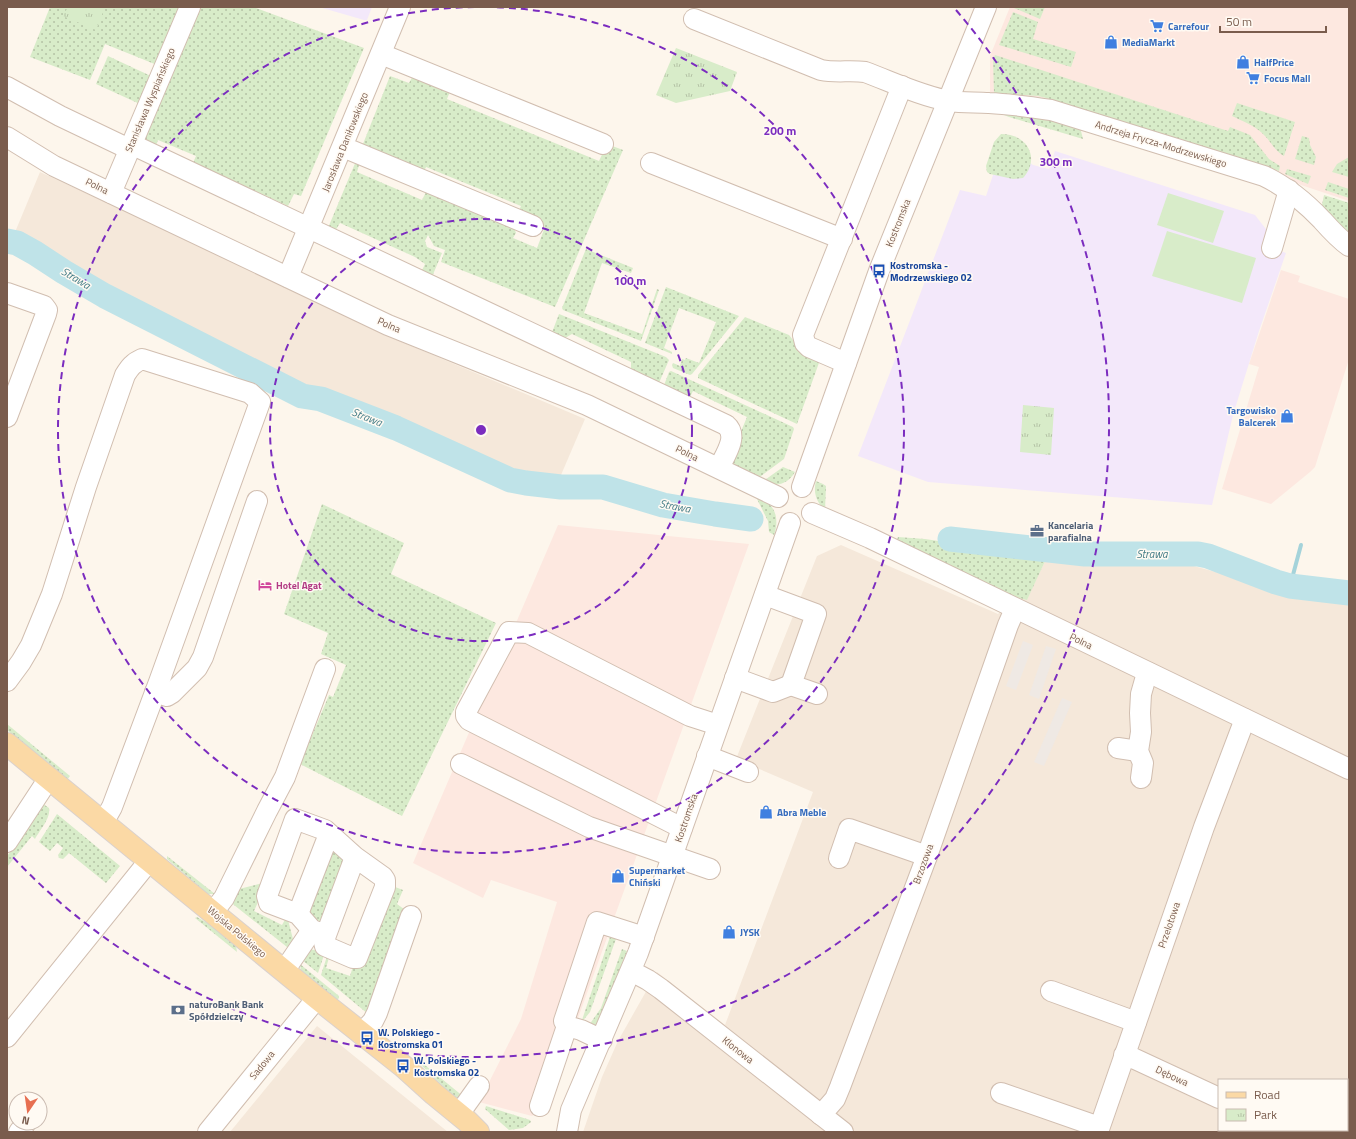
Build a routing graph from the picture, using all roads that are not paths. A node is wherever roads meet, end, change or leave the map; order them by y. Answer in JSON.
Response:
{"nodes":[{"id":1,"x":190,"y":7,"type":"edge"},
{"id":2,"x":400,"y":7,"type":"edge"},
{"id":3,"x":986,"y":7,"type":"edge"},
{"id":4,"x":694,"y":19,"type":"dead end"},
{"id":5,"x":381,"y":54,"type":"junction"},
{"id":6,"x":902,"y":86,"type":"junction"},
{"id":7,"x":7,"y":87,"type":"edge"},
{"id":8,"x":948,"y":101,"type":"junction"},
{"id":9,"x":7,"y":137,"type":"edge"},
{"id":10,"x":603,"y":144,"type":"dead end"},
{"id":11,"x":130,"y":146,"type":"junction"},
{"id":12,"x":343,"y":147,"type":"junction"},
{"id":13,"x":652,"y":163,"type":"dead end"},
{"id":14,"x":1289,"y":190,"type":"junction"},
{"id":15,"x":110,"y":193,"type":"junction"},
{"id":16,"x":533,"y":226,"type":"dead end"},
{"id":17,"x":310,"y":228,"type":"junction"},
{"id":18,"x":842,"y":239,"type":"junction"},
{"id":19,"x":1349,"y":246,"type":"edge"},
{"id":20,"x":1272,"y":248,"type":"dead end"},
{"id":21,"x":288,"y":277,"type":"junction"},
{"id":22,"x":7,"y":293,"type":"edge"},
{"id":23,"x":846,"y":363,"type":"junction"},
{"id":24,"x":7,"y":417,"type":"edge"},
{"id":25,"x":719,"y":468,"type":"junction"},
{"id":26,"x":802,"y":487,"type":"junction"},
{"id":27,"x":778,"y":498,"type":"junction"},
{"id":28,"x":257,"y":501,"type":"dead end"},
{"id":29,"x":812,"y":513,"type":"junction"},
{"id":30,"x":790,"y":523,"type":"junction"},
{"id":31,"x":764,"y":595,"type":"junction"},
{"id":32,"x":1015,"y":609,"type":"junction"},
{"id":33,"x":325,"y":669,"type":"dead end"},
{"id":34,"x":1149,"y":673,"type":"junction"},
{"id":35,"x":735,"y":678,"type":"junction"},
{"id":36,"x":7,"y":681,"type":"edge"},
{"id":37,"x":791,"y":685,"type":"junction"},
{"id":38,"x":155,"y":692,"type":"junction"},
{"id":39,"x":817,"y":694,"type":"dead end"},
{"id":40,"x":1245,"y":718,"type":"junction"},
{"id":41,"x":718,"y":725,"type":"junction"},
{"id":42,"x":7,"y":744,"type":"edge"},
{"id":43,"x":1118,"y":748,"type":"dead end"},
{"id":44,"x":1138,"y":751,"type":"junction"},
{"id":45,"x":707,"y":756,"type":"junction"},
{"id":46,"x":462,"y":764,"type":"dead end"},
{"id":47,"x":1349,"y":769,"type":"edge"},
{"id":48,"x":748,"y":772,"type":"dead end"},
{"id":49,"x":49,"y":778,"type":"junction"},
{"id":50,"x":1141,"y":778,"type":"dead end"},
{"id":51,"x":102,"y":823,"type":"junction"},
{"id":52,"x":682,"y":828,"type":"junction"},
{"id":53,"x":329,"y":834,"type":"junction"},
{"id":54,"x":7,"y":842,"type":"edge"},
{"id":55,"x":673,"y":855,"type":"junction"},
{"id":56,"x":927,"y":856,"type":"junction"},
{"id":57,"x":355,"y":857,"type":"junction"},
{"id":58,"x":839,"y":858,"type":"dead end"},
{"id":59,"x":150,"y":861,"type":"junction"},
{"id":60,"x":710,"y":869,"type":"dead end"},
{"id":61,"x":213,"y":912,"type":"junction"},
{"id":62,"x":298,"y":914,"type":"junction"},
{"id":63,"x":412,"y":916,"type":"dead end"},
{"id":64,"x":319,"y":932,"type":"junction"},
{"id":65,"x":644,"y":937,"type":"junction"},
{"id":66,"x":284,"y":971,"type":"junction"},
{"id":67,"x":632,"y":971,"type":"junction"},
{"id":68,"x":1051,"y":992,"type":"dead end"},
{"id":69,"x":317,"y":998,"type":"junction"},
{"id":70,"x":1136,"y":1022,"type":"junction"},
{"id":71,"x":567,"y":1026,"type":"junction"},
{"id":72,"x":361,"y":1034,"type":"junction"},
{"id":73,"x":7,"y":1037,"type":"edge"},
{"id":74,"x":602,"y":1040,"type":"junction"},
{"id":75,"x":1124,"y":1055,"type":"junction"},
{"id":76,"x":479,"y":1086,"type":"dead end"},
{"id":77,"x":1001,"y":1093,"type":"dead end"},
{"id":78,"x":1218,"y":1098,"type":"edge"},
{"id":79,"x":540,"y":1106,"type":"dead end"},
{"id":80,"x":571,"y":1110,"type":"junction"},
{"id":81,"x":821,"y":1115,"type":"junction"},
{"id":82,"x":468,"y":1122,"type":"edge"},
{"id":83,"x":1098,"y":1129,"type":"edge"},
{"id":84,"x":208,"y":1132,"type":"edge"},
{"id":85,"x":487,"y":1132,"type":"edge"},
{"id":86,"x":554,"y":1132,"type":"edge"},
{"id":87,"x":567,"y":1132,"type":"edge"},
{"id":88,"x":843,"y":1132,"type":"edge"}],
"edges":[{"from":1,"to":11,"type":"street","name":"Stanisława Wyspiańskiego"},
{"from":2,"to":5,"type":"street","name":"Jarosława Daniłowskiego"},
{"from":3,"to":8,"type":"street","name":"Kostromska"},
{"from":4,"to":6,"type":"street","name":"Andrzeja Frycza-Modrzewskiego"},
{"from":5,"to":10,"type":"street"},
{"from":5,"to":12,"type":"street","name":"Jarosława Daniłowskiego"},
{"from":6,"to":8,"type":"street","name":"Andrzeja Frycza-Modrzewskiego"},
{"from":6,"to":18,"type":"street"},
{"from":7,"to":11,"type":"street"},
{"from":8,"to":14,"type":"street","name":"Andrzeja Frycza-Modrzewskiego"},
{"from":8,"to":23,"type":"street","name":"Kostromska"},
{"from":9,"to":15,"type":"street","name":"Polna"},
{"from":11,"to":15,"type":"street","name":"Stanisława Wyspiańskiego"},
{"from":11,"to":17,"type":"street"},
{"from":12,"to":16,"type":"street"},
{"from":12,"to":17,"type":"street","name":"Jarosława Daniłowskiego"},
{"from":13,"to":18,"type":"street"},
{"from":14,"to":19,"type":"street","name":"Andrzeja Frycza-Modrzewskiego"},
{"from":14,"to":20,"type":"street"},
{"from":15,"to":21,"type":"street","name":"Polna"},
{"from":17,"to":21,"type":"street","name":"Jarosława Daniłowskiego"},
{"from":17,"to":25,"type":"street"},
{"from":18,"to":23,"type":"street"},
{"from":21,"to":25,"type":"street","name":"Polna"},
{"from":22,"to":24,"type":"street"},
{"from":23,"to":26,"type":"street","name":"Kostromska"},
{"from":25,"to":27,"type":"street","name":"Polna"},
{"from":26,"to":27,"type":"street"},
{"from":26,"to":29,"type":"street"},
{"from":27,"to":30,"type":"street"},
{"from":28,"to":38,"type":"street"},
{"from":29,"to":30,"type":"street"},
{"from":29,"to":32,"type":"street","name":"Polna"},
{"from":30,"to":31,"type":"street","name":"Kostromska"},
{"from":31,"to":35,"type":"street","name":"Kostromska"},
{"from":31,"to":37,"type":"street"},
{"from":32,"to":34,"type":"street","name":"Polna"},
{"from":32,"to":56,"type":"street","name":"Brzozowa"},
{"from":33,"to":61,"type":"street"},
{"from":34,"to":40,"type":"street","name":"Polna"},
{"from":34,"to":44,"type":"street"},
{"from":35,"to":37,"type":"street"},
{"from":35,"to":41,"type":"street","name":"Kostromska"},
{"from":36,"to":38,"type":"street"},
{"from":37,"to":39,"type":"street"},
{"from":38,"to":51,"type":"street"},
{"from":40,"to":47,"type":"street","name":"Polna"},
{"from":40,"to":70,"type":"street","name":"Przelotowa"},
{"from":41,"to":45,"type":"street","name":"Kostromska"},
{"from":41,"to":52,"type":"street"},
{"from":42,"to":49,"type":"main road","name":"Wojska Polskiego"},
{"from":43,"to":44,"type":"street"},
{"from":44,"to":50,"type":"street"},
{"from":45,"to":48,"type":"street"},
{"from":45,"to":52,"type":"street","name":"Kostromska"},
{"from":46,"to":55,"type":"street"},
{"from":49,"to":51,"type":"main road","name":"Wojska Polskiego"},
{"from":49,"to":54,"type":"street"},
{"from":51,"to":59,"type":"main road","name":"Wojska Polskiego"},
{"from":52,"to":55,"type":"street","name":"Kostromska"},
{"from":53,"to":57,"type":"street"},
{"from":53,"to":62,"type":"street"},
{"from":53,"to":62,"type":"street"},
{"from":55,"to":60,"type":"street"},
{"from":55,"to":65,"type":"street","name":"Kostromska"},
{"from":56,"to":58,"type":"street"},
{"from":56,"to":81,"type":"street","name":"Brzozowa"},
{"from":57,"to":64,"type":"street"},
{"from":57,"to":64,"type":"street"},
{"from":59,"to":61,"type":"main road","name":"Wojska Polskiego"},
{"from":59,"to":73,"type":"street"},
{"from":61,"to":66,"type":"main road","name":"Wojska Polskiego"},
{"from":62,"to":64,"type":"street"},
{"from":63,"to":72,"type":"street"},
{"from":64,"to":66,"type":"street"},
{"from":65,"to":67,"type":"street","name":"Kostromska"},
{"from":65,"to":71,"type":"street"},
{"from":66,"to":69,"type":"main road","name":"Wojska Polskiego"},
{"from":67,"to":74,"type":"street","name":"Kostromska"},
{"from":67,"to":81,"type":"street","name":"Klonowa"},
{"from":68,"to":70,"type":"street"},
{"from":69,"to":72,"type":"main road","name":"Wojska Polskiego"},
{"from":69,"to":84,"type":"street","name":"Sadowa"},
{"from":70,"to":75,"type":"street","name":"Przelotowa"},
{"from":71,"to":74,"type":"street"},
{"from":71,"to":79,"type":"street"},
{"from":72,"to":82,"type":"main road","name":"Wojska Polskiego"},
{"from":74,"to":80,"type":"street","name":"Kostromska"},
{"from":75,"to":78,"type":"street","name":"Dębowa"},
{"from":75,"to":83,"type":"street","name":"Przelotowa"},
{"from":76,"to":82,"type":"street"},
{"from":77,"to":83,"type":"street"},
{"from":80,"to":86,"type":"street","name":"Kostromska"},
{"from":80,"to":87,"type":"street","name":"Kostromska"},
{"from":81,"to":88,"type":"street","name":"Klonowa"},
{"from":82,"to":85,"type":"main road","name":"Wojska Polskiego"}]}
